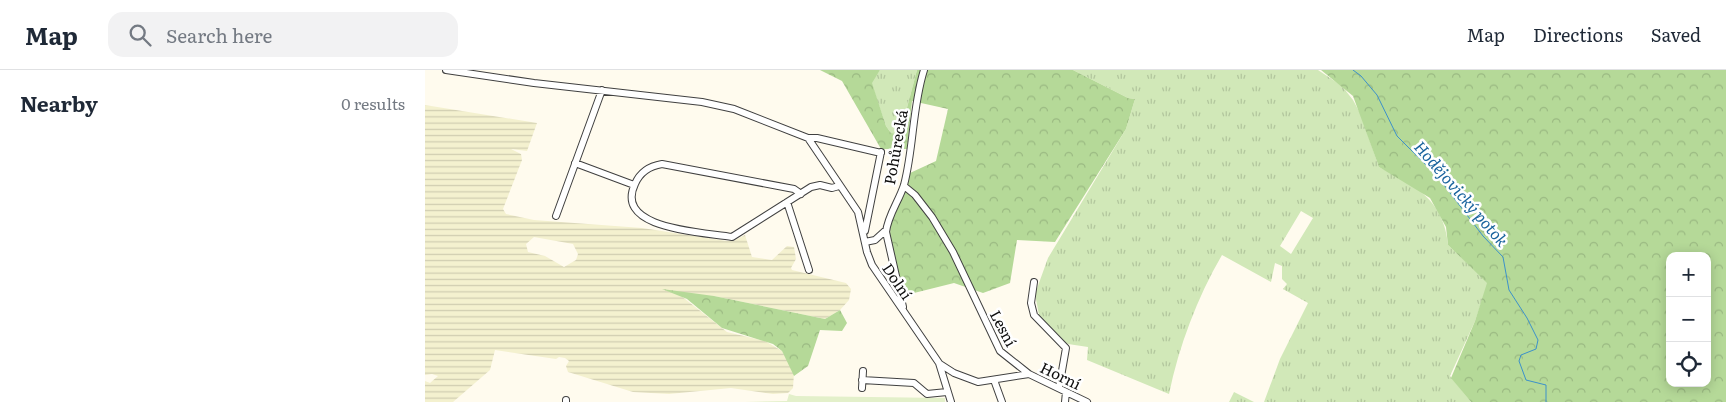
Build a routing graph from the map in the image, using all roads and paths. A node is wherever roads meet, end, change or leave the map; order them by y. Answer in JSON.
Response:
{"nodes":[{"id":1,"x":446,"y":70,"type":"edge"},
{"id":2,"x":924,"y":70,"type":"edge"},
{"id":3,"x":601,"y":90,"type":"junction"},
{"id":4,"x":808,"y":138,"type":"junction"},
{"id":5,"x":575,"y":164,"type":"junction"},
{"id":6,"x":634,"y":185,"type":"junction"},
{"id":7,"x":839,"y":186,"type":"junction"},
{"id":8,"x":904,"y":186,"type":"junction"},
{"id":9,"x":801,"y":194,"type":"junction"},
{"id":10,"x":787,"y":202,"type":"junction"},
{"id":11,"x":556,"y":216,"type":"dead end"},
{"id":12,"x":887,"y":229,"type":"junction"},
{"id":13,"x":864,"y":234,"type":"junction"},
{"id":14,"x":865,"y":242,"type":"junction"},
{"id":15,"x":809,"y":270,"type":"dead end"},
{"id":16,"x":1034,"y":282,"type":"dead end"},
{"id":17,"x":905,"y":313,"type":"junction"},
{"id":18,"x":939,"y":363,"type":"junction"},
{"id":19,"x":863,"y":371,"type":"dead end"},
{"id":20,"x":1029,"y":374,"type":"junction"},
{"id":21,"x":862,"y":380,"type":"junction"},
{"id":22,"x":994,"y":380,"type":"junction"},
{"id":23,"x":862,"y":388,"type":"dead end"},
{"id":24,"x":1059,"y":388,"type":"junction"},
{"id":25,"x":947,"y":392,"type":"junction"},
{"id":26,"x":1066,"y":392,"type":"junction"},
{"id":27,"x":951,"y":402,"type":"edge"},
{"id":28,"x":1002,"y":402,"type":"edge"},
{"id":29,"x":1065,"y":402,"type":"edge"},
{"id":30,"x":1087,"y":402,"type":"edge"}],
"edges":[{"from":1,"to":3,"type":"street"},
{"from":2,"to":8,"type":"street","name":"Pohůrecká"},
{"from":3,"to":4,"type":"street"},
{"from":3,"to":5,"type":"street"},
{"from":4,"to":7,"type":"street","name":"Dolní"},
{"from":4,"to":13,"type":"street"},
{"from":5,"to":6,"type":"street"},
{"from":5,"to":11,"type":"street"},
{"from":6,"to":9,"type":"street"},
{"from":6,"to":10,"type":"street"},
{"from":7,"to":9,"type":"street"},
{"from":7,"to":13,"type":"street","name":"Dolní"},
{"from":8,"to":12,"type":"street","name":"Pohůrecká"},
{"from":8,"to":20,"type":"street","name":"Lesní"},
{"from":9,"to":10,"type":"street"},
{"from":10,"to":15,"type":"street"},
{"from":12,"to":14,"type":"street"},
{"from":12,"to":17,"type":"street","name":"Pohůrecká"},
{"from":13,"to":14,"type":"street","name":"Dolní"},
{"from":14,"to":17,"type":"street","name":"Dolní"},
{"from":16,"to":24,"type":"street"},
{"from":17,"to":18,"type":"street","name":"Dolní"},
{"from":18,"to":22,"type":"street","name":"Horní"},
{"from":18,"to":25,"type":"street","name":"Dolní"},
{"from":19,"to":21,"type":"street"},
{"from":20,"to":22,"type":"street","name":"Horní"},
{"from":20,"to":24,"type":"street","name":"Horní"},
{"from":21,"to":23,"type":"street"},
{"from":21,"to":25,"type":"street"},
{"from":22,"to":28,"type":"street"},
{"from":24,"to":26,"type":"street","name":"Horní"},
{"from":25,"to":27,"type":"street","name":"Dolní"},
{"from":26,"to":29,"type":"street"},
{"from":26,"to":30,"type":"street","name":"Horní"}]}
